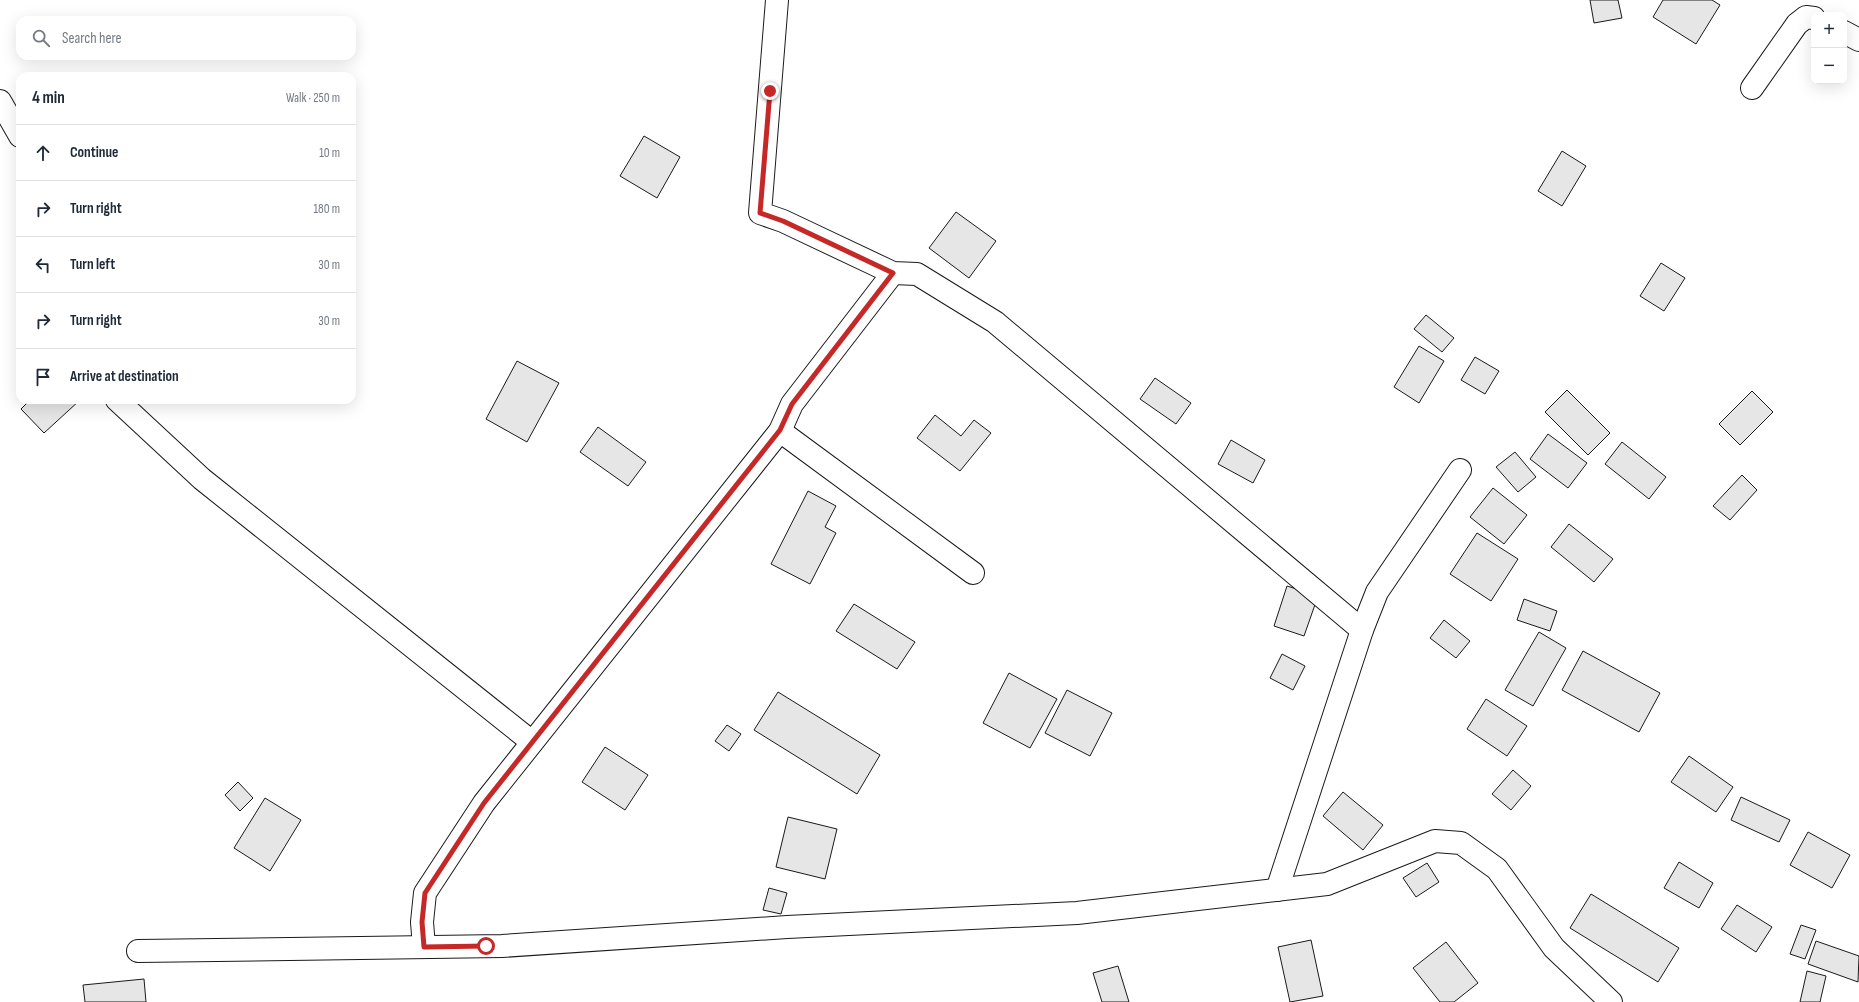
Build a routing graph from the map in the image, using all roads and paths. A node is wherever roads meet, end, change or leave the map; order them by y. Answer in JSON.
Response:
{"nodes":[{"id":1,"x":777,"y":0,"type":"edge"},
{"id":2,"x":1811,"y":18,"type":"edge"},
{"id":3,"x":1847,"y":34,"type":"edge"},
{"id":4,"x":1859,"y":40,"type":"edge"},
{"id":5,"x":1752,"y":88,"type":"dead end"},
{"id":6,"x":0,"y":101,"type":"edge"},
{"id":7,"x":16,"y":129,"type":"edge"},
{"id":8,"x":893,"y":273,"type":"junction"},
{"id":9,"x":121,"y":404,"type":"edge"},
{"id":10,"x":780,"y":430,"type":"junction"},
{"id":11,"x":1460,"y":470,"type":"dead end"},
{"id":12,"x":973,"y":573,"type":"dead end"},
{"id":13,"x":1362,"y":630,"type":"junction"},
{"id":14,"x":532,"y":742,"type":"junction"},
{"id":15,"x":1278,"y":890,"type":"junction"},
{"id":16,"x":424,"y":947,"type":"junction"},
{"id":17,"x":138,"y":951,"type":"dead end"},
{"id":18,"x":1611,"y":1002,"type":"edge"}],
"edges":[{"from":1,"to":8,"type":"street"},
{"from":2,"to":5,"type":"street"},
{"from":3,"to":4,"type":"street"},
{"from":6,"to":7,"type":"street"},
{"from":8,"to":10,"type":"street"},
{"from":8,"to":13,"type":"street"},
{"from":9,"to":14,"type":"street"},
{"from":10,"to":12,"type":"street"},
{"from":10,"to":14,"type":"street"},
{"from":11,"to":13,"type":"street"},
{"from":13,"to":15,"type":"street"},
{"from":14,"to":16,"type":"street"},
{"from":15,"to":16,"type":"street"},
{"from":15,"to":18,"type":"street"},
{"from":16,"to":17,"type":"street"}]}
